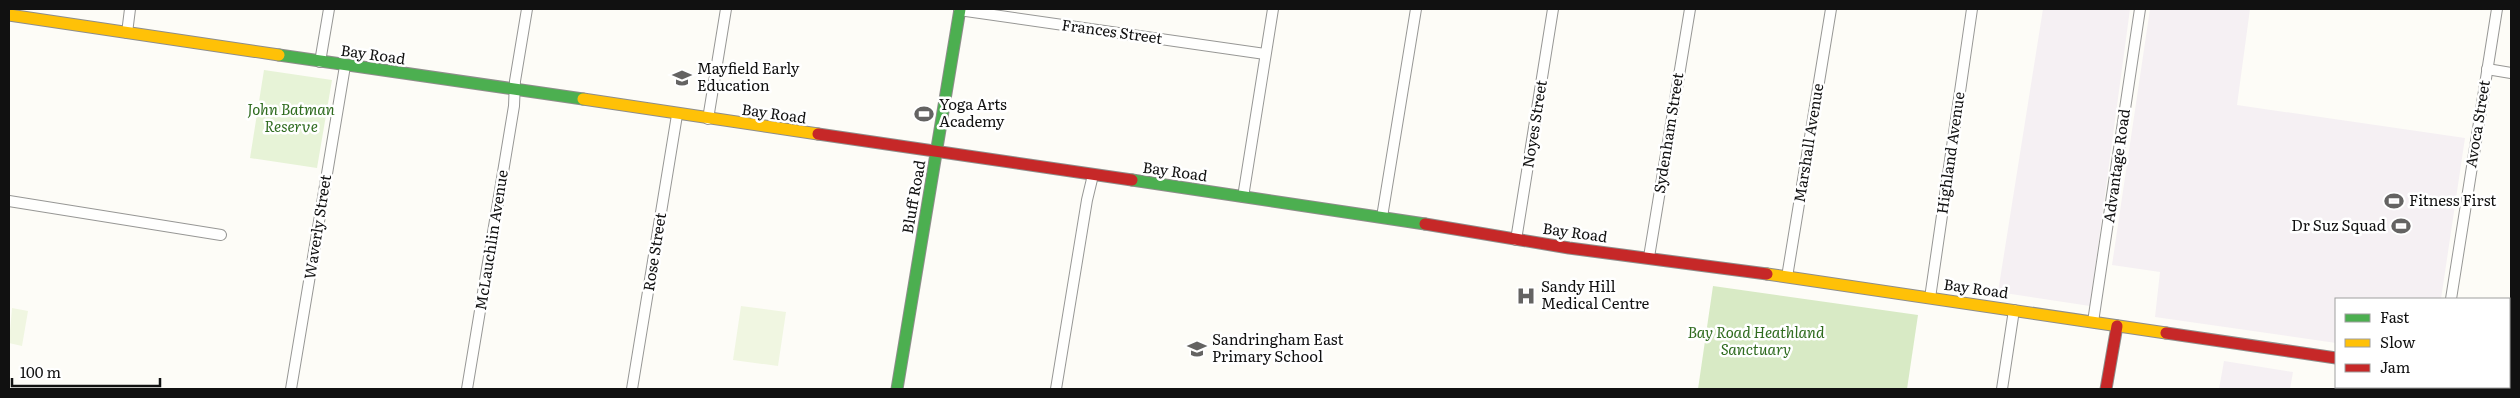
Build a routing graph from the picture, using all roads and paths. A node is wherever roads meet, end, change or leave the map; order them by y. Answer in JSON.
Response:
{"nodes":[{"id":1,"x":130,"y":9,"type":"edge"},
{"id":2,"x":329,"y":9,"type":"edge"},
{"id":3,"x":527,"y":9,"type":"edge"},
{"id":4,"x":726,"y":9,"type":"edge"},
{"id":5,"x":960,"y":9,"type":"edge"},
{"id":6,"x":1273,"y":9,"type":"edge"},
{"id":7,"x":1416,"y":9,"type":"edge"},
{"id":8,"x":1554,"y":9,"type":"edge"},
{"id":9,"x":1690,"y":9,"type":"edge"},
{"id":10,"x":1830,"y":9,"type":"edge"},
{"id":11,"x":1972,"y":9,"type":"edge"},
{"id":12,"x":2140,"y":9,"type":"edge"},
{"id":13,"x":2497,"y":9,"type":"edge"},
{"id":14,"x":9,"y":15,"type":"edge"},
{"id":15,"x":126,"y":33,"type":"junction"},
{"id":16,"x":1266,"y":54,"type":"junction"},
{"id":17,"x":320,"y":62,"type":"junction"},
{"id":18,"x":345,"y":66,"type":"junction"},
{"id":19,"x":2487,"y":69,"type":"junction"},
{"id":20,"x":2511,"y":73,"type":"edge"},
{"id":21,"x":516,"y":91,"type":"junction"},
{"id":22,"x":677,"y":115,"type":"junction"},
{"id":23,"x":708,"y":119,"type":"junction"},
{"id":24,"x":937,"y":152,"type":"junction"},
{"id":25,"x":1094,"y":175,"type":"junction"},
{"id":26,"x":1243,"y":197,"type":"junction"},
{"id":27,"x":9,"y":201,"type":"edge"},
{"id":28,"x":1382,"y":217,"type":"junction"},
{"id":29,"x":221,"y":235,"type":"dead end"},
{"id":30,"x":1516,"y":240,"type":"junction"},
{"id":31,"x":1649,"y":257,"type":"junction"},
{"id":32,"x":1787,"y":277,"type":"junction"},
{"id":33,"x":1930,"y":298,"type":"junction"},
{"id":34,"x":2451,"y":298,"type":"edge"},
{"id":35,"x":2014,"y":310,"type":"junction"},
{"id":36,"x":2093,"y":322,"type":"junction"},
{"id":37,"x":2117,"y":326,"type":"junction"},
{"id":38,"x":2335,"y":358,"type":"edge"},
{"id":39,"x":291,"y":389,"type":"edge"},
{"id":40,"x":467,"y":389,"type":"edge"},
{"id":41,"x":632,"y":389,"type":"edge"},
{"id":42,"x":897,"y":389,"type":"edge"},
{"id":43,"x":1056,"y":389,"type":"edge"},
{"id":44,"x":2002,"y":389,"type":"edge"},
{"id":45,"x":2106,"y":389,"type":"edge"}],
"edges":[{"from":1,"to":15,"type":"street"},
{"from":2,"to":17,"type":"street"},
{"from":3,"to":21,"type":"street","name":"McLauchlin Avenue"},
{"from":4,"to":23,"type":"street"},
{"from":5,"to":16,"type":"street","name":"Frances Street"},
{"from":5,"to":24,"type":"main road","name":"Bluff Road"},
{"from":6,"to":16,"type":"street"},
{"from":7,"to":28,"type":"street"},
{"from":8,"to":30,"type":"street","name":"Noyes Street"},
{"from":9,"to":31,"type":"street","name":"Sydenham Street"},
{"from":10,"to":32,"type":"street","name":"Marshall Avenue"},
{"from":11,"to":33,"type":"street","name":"Highland Avenue"},
{"from":12,"to":36,"type":"street","name":"Advantage Road"},
{"from":13,"to":19,"type":"street","name":"Avoca Street"},
{"from":14,"to":15,"type":"main road","name":"Bay Road"},
{"from":15,"to":17,"type":"main road","name":"Bay Road"},
{"from":16,"to":26,"type":"street"},
{"from":17,"to":18,"type":"main road","name":"Bay Road"},
{"from":18,"to":21,"type":"main road","name":"Bay Road"},
{"from":18,"to":39,"type":"street","name":"Waverly Street"},
{"from":19,"to":20,"type":"street"},
{"from":19,"to":34,"type":"street","name":"Avoca Street"},
{"from":21,"to":22,"type":"main road","name":"Bay Road"},
{"from":21,"to":40,"type":"street","name":"McLauchlin Avenue"},
{"from":22,"to":23,"type":"main road","name":"Bay Road"},
{"from":22,"to":41,"type":"street","name":"Rose Street"},
{"from":23,"to":24,"type":"main road","name":"Bay Road"},
{"from":24,"to":25,"type":"main road","name":"Bay Road"},
{"from":24,"to":42,"type":"main road","name":"Bluff Road"},
{"from":25,"to":26,"type":"main road","name":"Bay Road"},
{"from":25,"to":43,"type":"street"},
{"from":26,"to":28,"type":"main road","name":"Bay Road"},
{"from":27,"to":29,"type":"street"},
{"from":28,"to":30,"type":"main road","name":"Bay Road"},
{"from":30,"to":31,"type":"main road","name":"Bay Road"},
{"from":31,"to":32,"type":"main road","name":"Bay Road"},
{"from":32,"to":33,"type":"main road","name":"Bay Road"},
{"from":33,"to":35,"type":"main road","name":"Bay Road"},
{"from":35,"to":36,"type":"main road","name":"Bay Road"},
{"from":35,"to":44,"type":"street"},
{"from":36,"to":37,"type":"main road","name":"Bay Road"},
{"from":37,"to":38,"type":"main road","name":"Bay Road"},
{"from":37,"to":45,"type":"main road"}]}
